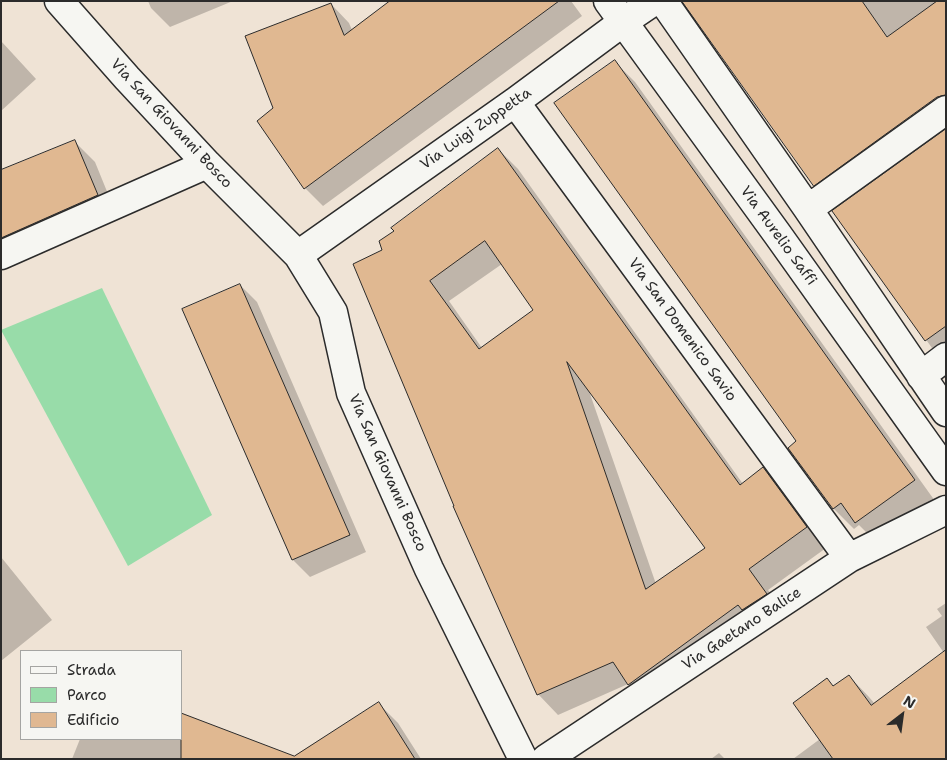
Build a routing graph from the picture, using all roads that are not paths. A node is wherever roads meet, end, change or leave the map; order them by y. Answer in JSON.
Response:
{"nodes":[{"id":1,"x":59,"y":1,"type":"edge"},
{"id":2,"x":654,"y":1,"type":"edge"},
{"id":3,"x":663,"y":1,"type":"edge"},
{"id":4,"x":616,"y":12,"type":"edge"},
{"id":5,"x":515,"y":102,"type":"junction"},
{"id":6,"x":946,"y":110,"type":"edge"},
{"id":7,"x":207,"y":164,"type":"junction"},
{"id":8,"x":808,"y":209,"type":"junction"},
{"id":9,"x":1,"y":255,"type":"edge"},
{"id":10,"x":298,"y":255,"type":"junction"},
{"id":11,"x":946,"y":357,"type":"edge"},
{"id":12,"x":920,"y":376,"type":"junction"},
{"id":13,"x":946,"y":412,"type":"edge"},
{"id":14,"x":946,"y":471,"type":"edge"},
{"id":15,"x":946,"y":510,"type":"edge"},
{"id":16,"x":849,"y":558,"type":"junction"},
{"id":17,"x":576,"y":751,"type":"edge"},
{"id":18,"x":523,"y":759,"type":"edge"},
{"id":19,"x":546,"y":759,"type":"edge"}],
"edges":[{"from":1,"to":7,"type":"street","name":"Via San Giovanni Bosco"},
{"from":2,"to":4,"type":"street","name":"Via Luigi Zuppetta"},
{"from":3,"to":8,"type":"street"},
{"from":4,"to":5,"type":"street","name":"Via Luigi Zuppetta"},
{"from":4,"to":14,"type":"street","name":"Via Aurelio Saffi"},
{"from":5,"to":10,"type":"street","name":"Via Luigi Zuppetta"},
{"from":5,"to":16,"type":"street","name":"Via San Domenico Savio"},
{"from":6,"to":8,"type":"street"},
{"from":7,"to":9,"type":"street"},
{"from":7,"to":10,"type":"street","name":"Via San Giovanni Bosco"},
{"from":8,"to":12,"type":"street"},
{"from":10,"to":18,"type":"street","name":"Via San Giovanni Bosco"},
{"from":11,"to":12,"type":"street"},
{"from":12,"to":13,"type":"street"},
{"from":15,"to":16,"type":"street","name":"Via Gaetano Balice"},
{"from":16,"to":17,"type":"street","name":"Via Gaetano Balice"},
{"from":17,"to":19,"type":"street","name":"Via Gaetano Balice"}]}
